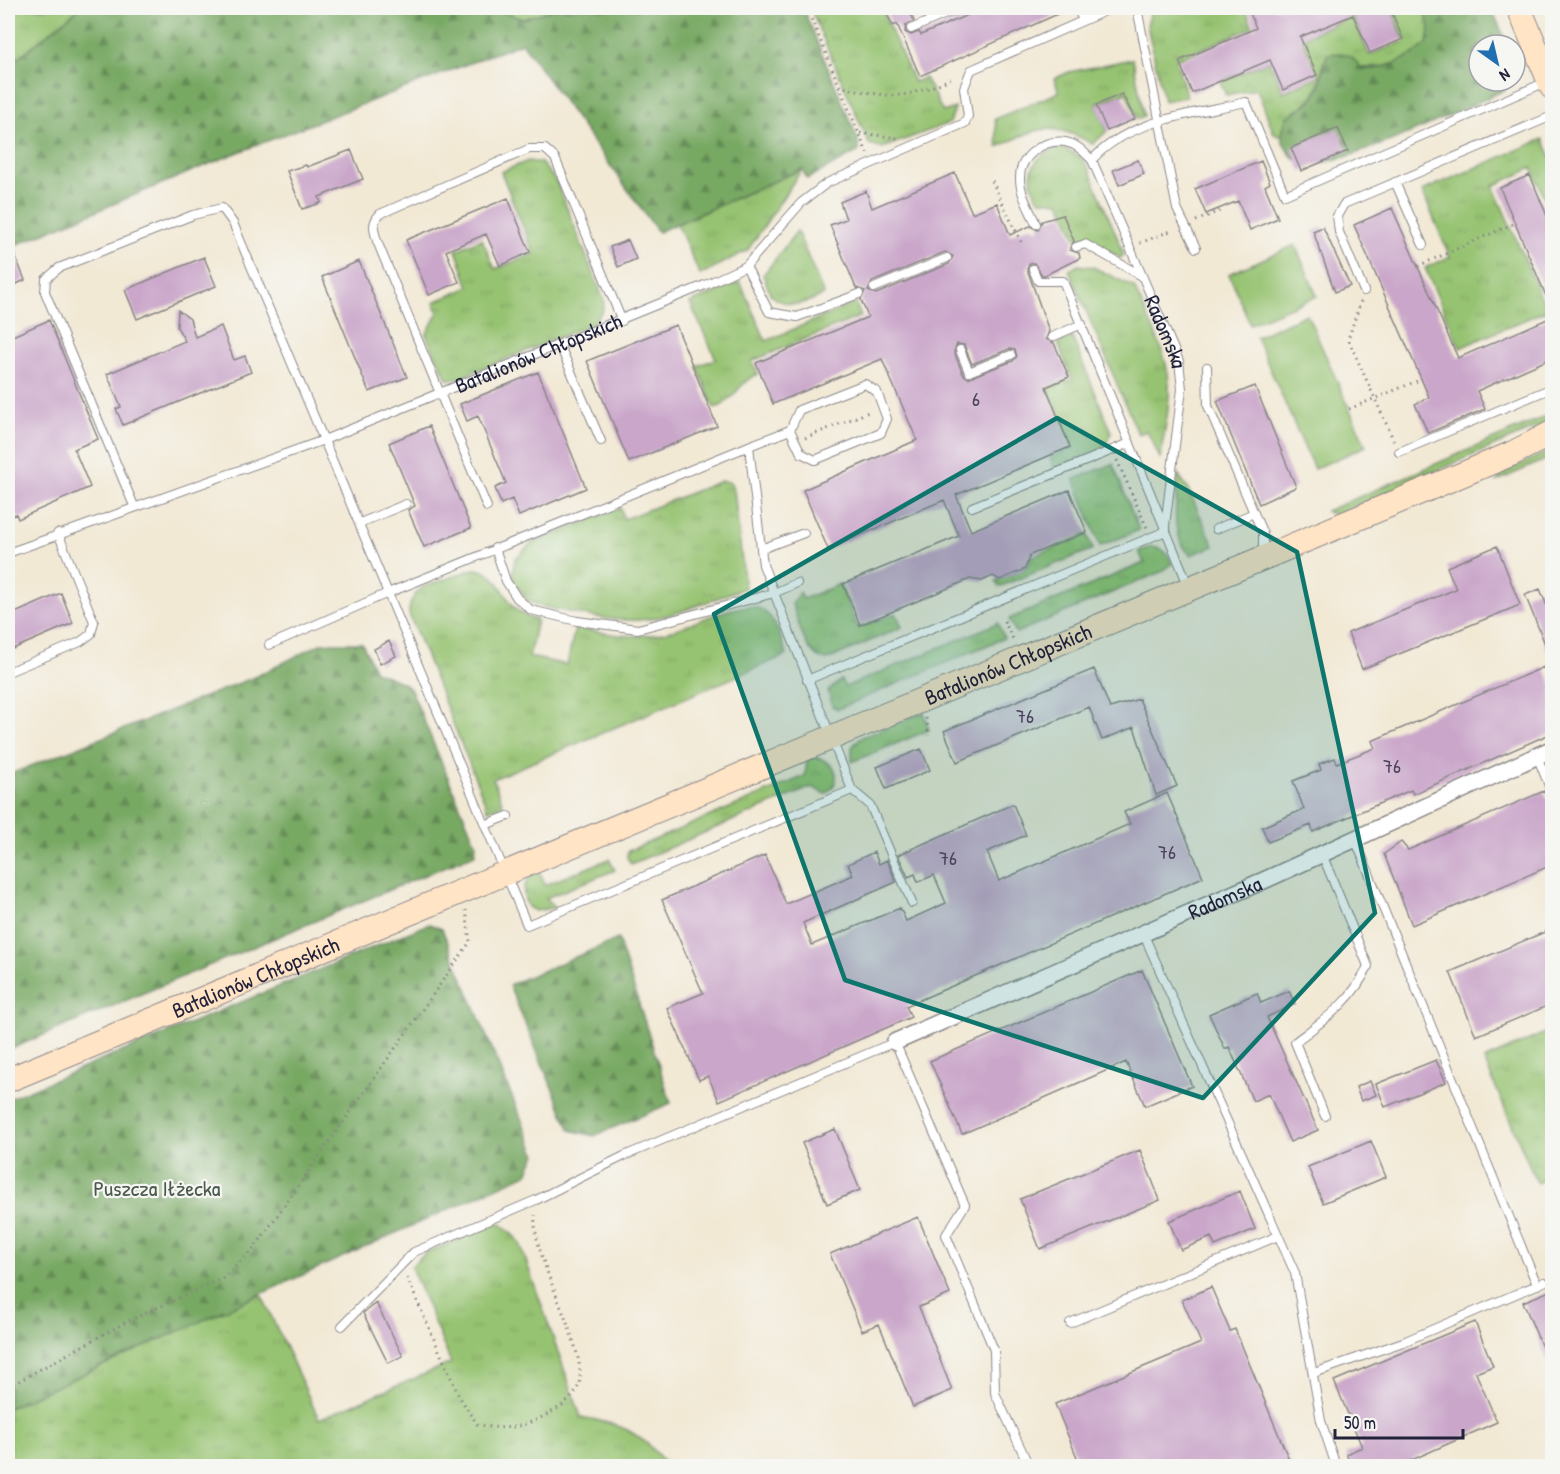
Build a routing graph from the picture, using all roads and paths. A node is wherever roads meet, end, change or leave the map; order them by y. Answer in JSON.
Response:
{"nodes":[{"id":1,"x":807,"y":8,"type":"edge"},
{"id":2,"x":960,"y":8,"type":"edge"},
{"id":3,"x":1077,"y":8,"type":"edge"},
{"id":4,"x":1112,"y":8,"type":"edge"},
{"id":5,"x":1137,"y":8,"type":"edge"},
{"id":6,"x":1519,"y":8,"type":"edge"},
{"id":7,"x":1548,"y":8,"type":"edge"},
{"id":8,"x":1552,"y":18,"type":"edge"},
{"id":9,"x":1083,"y":20,"type":"junction"},
{"id":10,"x":911,"y":29,"type":"dead end"},
{"id":11,"x":971,"y":70,"type":"junction"},
{"id":12,"x":1551,"y":84,"type":"edge"},
{"id":13,"x":839,"y":86,"type":"junction"},
{"id":14,"x":1552,"y":116,"type":"edge"},
{"id":15,"x":1160,"y":122,"type":"junction"},
{"id":16,"x":859,"y":132,"type":"junction"},
{"id":17,"x":924,"y":143,"type":"junction"},
{"id":18,"x":1092,"y":160,"type":"junction"},
{"id":19,"x":871,"y":163,"type":"junction"},
{"id":20,"x":992,"y":182,"type":"dead end"},
{"id":21,"x":1395,"y":182,"type":"junction"},
{"id":22,"x":1222,"y":210,"type":"dead end"},
{"id":23,"x":1515,"y":223,"type":"dead end"},
{"id":24,"x":1036,"y":224,"type":"dead end"},
{"id":25,"x":1184,"y":225,"type":"junction"},
{"id":26,"x":1149,"y":238,"type":"dead end"},
{"id":27,"x":1423,"y":245,"type":"dead end"},
{"id":28,"x":1023,"y":246,"type":"dead end"},
{"id":29,"x":1076,"y":247,"type":"dead end"},
{"id":30,"x":1196,"y":248,"type":"dead end"},
{"id":31,"x":946,"y":258,"type":"dead end"},
{"id":32,"x":746,"y":266,"type":"junction"},
{"id":33,"x":1418,"y":266,"type":"dead end"},
{"id":34,"x":1033,"y":269,"type":"dead end"},
{"id":35,"x":1143,"y":276,"type":"junction"},
{"id":36,"x":874,"y":288,"type":"dead end"},
{"id":37,"x":1365,"y":291,"type":"joint"},
{"id":38,"x":859,"y":294,"type":"dead end"},
{"id":39,"x":622,"y":321,"type":"junction"},
{"id":40,"x":1082,"y":324,"type":"junction"},
{"id":41,"x":1052,"y":338,"type":"dead end"},
{"id":42,"x":560,"y":346,"type":"junction"},
{"id":43,"x":960,"y":350,"type":"dead end"},
{"id":44,"x":1011,"y":355,"type":"dead end"},
{"id":45,"x":1207,"y":367,"type":"dead end"},
{"id":46,"x":1422,"y":379,"type":"dead end"},
{"id":47,"x":1552,"y":388,"type":"edge"},
{"id":48,"x":441,"y":394,"type":"junction"},
{"id":49,"x":1375,"y":399,"type":"junction"},
{"id":50,"x":883,"y":407,"type":"junction"},
{"id":51,"x":1349,"y":409,"type":"dead end"},
{"id":52,"x":1552,"y":418,"type":"edge"},
{"id":53,"x":790,"y":429,"type":"junction"},
{"id":54,"x":1552,"y":439,"type":"edge"},
{"id":55,"x":324,"y":440,"type":"junction"},
{"id":56,"x":601,"y":441,"type":"dead end"},
{"id":57,"x":795,"y":442,"type":"junction"},
{"id":58,"x":1130,"y":443,"type":"junction"},
{"id":59,"x":749,"y":446,"type":"junction"},
{"id":60,"x":1113,"y":450,"type":"junction"},
{"id":61,"x":1399,"y":452,"type":"joint"},
{"id":62,"x":1511,"y":454,"type":"junction"},
{"id":63,"x":406,"y":504,"type":"dead end"},
{"id":64,"x":134,"y":506,"type":"junction"},
{"id":65,"x":487,"y":507,"type":"dead end"},
{"id":66,"x":972,"y":507,"type":"dead end"},
{"id":67,"x":1254,"y":513,"type":"junction"},
{"id":68,"x":360,"y":523,"type":"junction"},
{"id":69,"x":1165,"y":529,"type":"junction"},
{"id":70,"x":1216,"y":530,"type":"dead end"},
{"id":71,"x":804,"y":533,"type":"dead end"},
{"id":72,"x":58,"y":534,"type":"junction"},
{"id":73,"x":1151,"y":537,"type":"junction"},
{"id":74,"x":495,"y":548,"type":"junction"},
{"id":75,"x":761,"y":549,"type":"junction"},
{"id":76,"x":8,"y":553,"type":"edge"},
{"id":77,"x":1263,"y":558,"type":"junction"},
{"id":78,"x":797,"y":583,"type":"dead end"},
{"id":79,"x":1189,"y":588,"type":"junction"},
{"id":80,"x":774,"y":592,"type":"junction"},
{"id":81,"x":388,"y":593,"type":"junction"},
{"id":82,"x":1004,"y":621,"type":"dead end"},
{"id":83,"x":1013,"y":639,"type":"dead end"},
{"id":84,"x":269,"y":645,"type":"dead end"},
{"id":85,"x":8,"y":672,"type":"edge"},
{"id":86,"x":807,"y":680,"type":"junction"},
{"id":87,"x":830,"y":738,"type":"junction"},
{"id":88,"x":1552,"y":749,"type":"edge"},
{"id":89,"x":1537,"y":756,"type":"junction"},
{"id":90,"x":852,"y":790,"type":"junction"},
{"id":91,"x":1552,"y":793,"type":"edge"},
{"id":92,"x":508,"y":816,"type":"dead end"},
{"id":93,"x":485,"y":825,"type":"junction"},
{"id":94,"x":1355,"y":839,"type":"junction"},
{"id":95,"x":1322,"y":854,"type":"junction"},
{"id":96,"x":506,"y":874,"type":"junction"},
{"id":97,"x":912,"y":903,"type":"dead end"},
{"id":98,"x":470,"y":928,"type":"dead end"},
{"id":99,"x":1143,"y":932,"type":"junction"},
{"id":100,"x":895,"y":1042,"type":"junction"},
{"id":101,"x":8,"y":1080,"type":"edge"},
{"id":102,"x":1325,"y":1116,"type":"dead end"},
{"id":103,"x":536,"y":1200,"type":"junction"},
{"id":104,"x":1278,"y":1236,"type":"junction"},
{"id":105,"x":401,"y":1265,"type":"junction"},
{"id":106,"x":1070,"y":1323,"type":"dead end"},
{"id":107,"x":342,"y":1326,"type":"dead end"},
{"id":108,"x":1314,"y":1373,"type":"junction"},
{"id":109,"x":8,"y":1387,"type":"edge"},
{"id":110,"x":1029,"y":1467,"type":"edge"},
{"id":111,"x":1336,"y":1467,"type":"edge"}],
"edges":[{"from":1,"to":13,"type":"path"},
{"from":2,"to":10,"type":"lane"},
{"from":3,"to":9,"type":"lane"},
{"from":4,"to":9,"type":"lane"},
{"from":5,"to":15,"type":"lane"},
{"from":6,"to":12,"type":"street"},
{"from":7,"to":8,"type":"path"},
{"from":9,"to":11,"type":"lane"},
{"from":11,"to":13,"type":"path"},
{"from":11,"to":17,"type":"lane","name":"Batalionów Chłopskich"},
{"from":12,"to":15,"type":"lane"},
{"from":13,"to":16,"type":"path"},
{"from":14,"to":21,"type":"lane"},
{"from":15,"to":18,"type":"lane"},
{"from":15,"to":25,"type":"lane"},
{"from":16,"to":17,"type":"path"},
{"from":16,"to":19,"type":"path"},
{"from":17,"to":19,"type":"lane","name":"Batalionów Chłopskich"},
{"from":18,"to":24,"type":"lane"},
{"from":18,"to":35,"type":"lane","name":"Radomska"},
{"from":19,"to":32,"type":"lane","name":"Batalionów Chłopskich"},
{"from":20,"to":28,"type":"path"},
{"from":21,"to":27,"type":"lane"},
{"from":21,"to":37,"type":"lane"},
{"from":22,"to":25,"type":"path"},
{"from":23,"to":33,"type":"path"},
{"from":25,"to":26,"type":"path"},
{"from":25,"to":30,"type":"lane"},
{"from":29,"to":35,"type":"lane"},
{"from":31,"to":36,"type":"lane"},
{"from":32,"to":38,"type":"lane"},
{"from":32,"to":39,"type":"lane","name":"Batalionów Chłopskich"},
{"from":34,"to":40,"type":"lane"},
{"from":35,"to":69,"type":"lane","name":"Radomska"},
{"from":37,"to":49,"type":"path"},
{"from":39,"to":42,"type":"lane","name":"Batalionów Chłopskich"},
{"from":39,"to":48,"type":"lane"},
{"from":40,"to":41,"type":"lane"},
{"from":40,"to":58,"type":"lane"},
{"from":42,"to":48,"type":"lane","name":"Batalionów Chłopskich"},
{"from":42,"to":56,"type":"lane"},
{"from":43,"to":44,"type":"lane"},
{"from":45,"to":67,"type":"lane"},
{"from":46,"to":49,"type":"path"},
{"from":47,"to":61,"type":"lane"},
{"from":48,"to":55,"type":"lane","name":"Batalionów Chłopskich"},
{"from":48,"to":65,"type":"lane"},
{"from":49,"to":51,"type":"path"},
{"from":49,"to":61,"type":"path"},
{"from":50,"to":53,"type":"lane"},
{"from":50,"to":57,"type":"path"},
{"from":50,"to":57,"type":"lane"},
{"from":52,"to":62,"type":"street","name":"Batalionów Chłopskich"},
{"from":53,"to":57,"type":"lane"},
{"from":53,"to":59,"type":"lane"},
{"from":54,"to":62,"type":"street","name":"Batalionów Chłopskich"},
{"from":55,"to":64,"type":"lane","name":"Batalionów Chłopskich"},
{"from":55,"to":64,"type":"lane"},
{"from":55,"to":68,"type":"lane"},
{"from":58,"to":60,"type":"lane"},
{"from":58,"to":69,"type":"lane"},
{"from":59,"to":74,"type":"lane"},
{"from":59,"to":75,"type":"lane"},
{"from":60,"to":66,"type":"lane"},
{"from":60,"to":73,"type":"path"},
{"from":62,"to":77,"type":"street","name":"Batalionów Chłopskich"},
{"from":63,"to":68,"type":"lane"},
{"from":64,"to":72,"type":"lane","name":"Batalionów Chłopskich"},
{"from":67,"to":70,"type":"lane"},
{"from":67,"to":77,"type":"lane"},
{"from":68,"to":81,"type":"lane"},
{"from":69,"to":73,"type":"lane"},
{"from":69,"to":79,"type":"lane"},
{"from":71,"to":75,"type":"lane"},
{"from":72,"to":76,"type":"lane","name":"Batalionów Chłopskich"},
{"from":72,"to":85,"type":"lane"},
{"from":73,"to":86,"type":"lane"},
{"from":74,"to":80,"type":"lane"},
{"from":74,"to":81,"type":"lane"},
{"from":75,"to":80,"type":"lane"},
{"from":77,"to":79,"type":"street","name":"Batalionów Chłopskich"},
{"from":78,"to":80,"type":"lane"},
{"from":79,"to":87,"type":"street","name":"Batalionów Chłopskich"},
{"from":80,"to":86,"type":"lane"},
{"from":81,"to":84,"type":"lane"},
{"from":81,"to":93,"type":"lane"},
{"from":82,"to":83,"type":"path"},
{"from":86,"to":87,"type":"lane"},
{"from":87,"to":90,"type":"lane"},
{"from":87,"to":96,"type":"street","name":"Batalionów Chłopskich"},
{"from":88,"to":89,"type":"street","name":"Radomska"},
{"from":89,"to":91,"type":"lane"},
{"from":89,"to":94,"type":"street","name":"Radomska"},
{"from":90,"to":96,"type":"lane"},
{"from":90,"to":97,"type":"lane"},
{"from":92,"to":93,"type":"lane"},
{"from":93,"to":96,"type":"lane"},
{"from":94,"to":95,"type":"street","name":"Radomska"},
{"from":94,"to":108,"type":"lane"},
{"from":95,"to":99,"type":"street","name":"Radomska"},
{"from":95,"to":102,"type":"lane"},
{"from":96,"to":101,"type":"street","name":"Batalionów Chłopskich"},
{"from":98,"to":109,"type":"path"},
{"from":99,"to":100,"type":"street","name":"Radomska"},
{"from":99,"to":104,"type":"lane"},
{"from":100,"to":103,"type":"lane"},
{"from":100,"to":110,"type":"lane"},
{"from":103,"to":105,"type":"lane"},
{"from":103,"to":105,"type":"path"},
{"from":104,"to":106,"type":"lane"},
{"from":104,"to":108,"type":"lane"},
{"from":105,"to":107,"type":"lane"},
{"from":108,"to":111,"type":"lane"}]}
